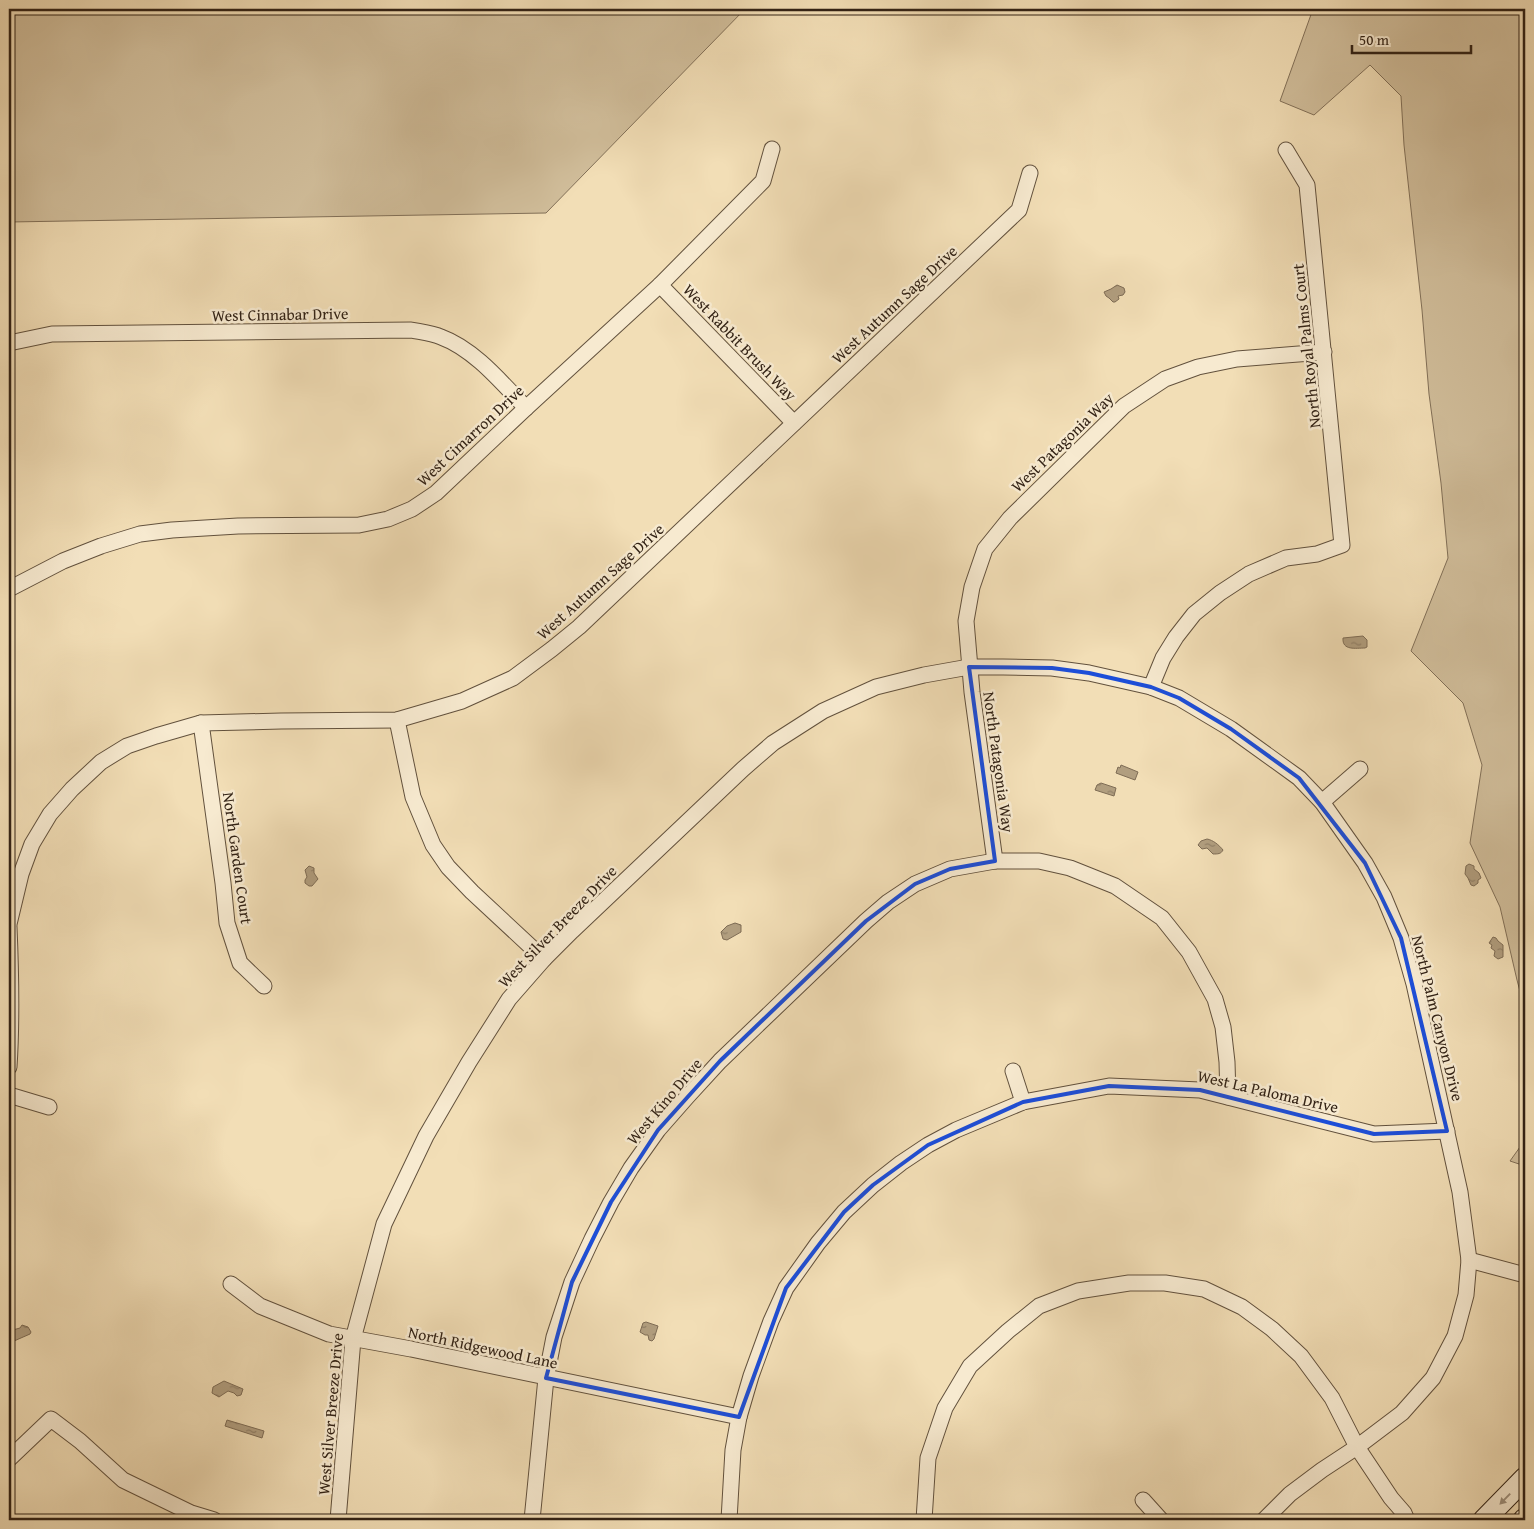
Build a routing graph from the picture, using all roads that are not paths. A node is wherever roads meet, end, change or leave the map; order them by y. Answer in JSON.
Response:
{"nodes":[{"id":1,"x":772,"y":149,"type":"dead end"},
{"id":2,"x":1286,"y":150,"type":"dead end"},
{"id":3,"x":1030,"y":173,"type":"dead end"},
{"id":4,"x":660,"y":284,"type":"junction"},
{"id":5,"x":9,"y":343,"type":"edge"},
{"id":6,"x":1324,"y":352,"type":"junction"},
{"id":7,"x":526,"y":408,"type":"junction"},
{"id":8,"x":794,"y":423,"type":"junction"},
{"id":9,"x":9,"y":589,"type":"edge"},
{"id":10,"x":970,"y":667,"type":"junction"},
{"id":11,"x":1152,"y":687,"type":"junction"},
{"id":12,"x":397,"y":720,"type":"junction"},
{"id":13,"x":201,"y":723,"type":"junction"},
{"id":14,"x":1360,"y":769,"type":"dead end"},
{"id":15,"x":1322,"y":802,"type":"junction"},
{"id":16,"x":995,"y":861,"type":"junction"},
{"id":17,"x":9,"y":925,"type":"edge"},
{"id":18,"x":544,"y":959,"type":"junction"},
{"id":19,"x":264,"y":986,"type":"dead end"},
{"id":20,"x":9,"y":1067,"type":"edge"},
{"id":21,"x":1013,"y":1071,"type":"dead end"},
{"id":22,"x":9,"y":1096,"type":"edge"},
{"id":23,"x":1228,"y":1097,"type":"junction"},
{"id":24,"x":1023,"y":1102,"type":"junction"},
{"id":25,"x":49,"y":1107,"type":"dead end"},
{"id":26,"x":1446,"y":1131,"type":"junction"},
{"id":27,"x":1468,"y":1260,"type":"junction"},
{"id":28,"x":1525,"y":1274,"type":"edge"},
{"id":29,"x":231,"y":1284,"type":"dead end"},
{"id":30,"x":353,"y":1338,"type":"junction"},
{"id":31,"x":546,"y":1378,"type":"junction"},
{"id":32,"x":739,"y":1417,"type":"junction"},
{"id":33,"x":1357,"y":1447,"type":"junction"},
{"id":34,"x":9,"y":1458,"type":"edge"},
{"id":35,"x":1525,"y":1478,"type":"edge"},
{"id":36,"x":1143,"y":1500,"type":"dead end"},
{"id":37,"x":1406,"y":1517,"type":"edge"},
{"id":38,"x":214,"y":1520,"type":"edge"},
{"id":39,"x":338,"y":1520,"type":"edge"},
{"id":40,"x":532,"y":1520,"type":"edge"},
{"id":41,"x":729,"y":1520,"type":"edge"},
{"id":42,"x":924,"y":1520,"type":"edge"},
{"id":43,"x":1161,"y":1520,"type":"edge"},
{"id":44,"x":1264,"y":1520,"type":"edge"},
{"id":45,"x":1420,"y":1520,"type":"edge"},
{"id":46,"x":1484,"y":1520,"type":"edge"}],
"edges":[{"from":1,"to":4,"type":"street","name":"West Cimarron Drive"},
{"from":2,"to":6,"type":"street","name":"North Royal Palms Court"},
{"from":3,"to":8,"type":"street","name":"West Autumn Sage Drive"},
{"from":4,"to":7,"type":"street","name":"West Cimarron Drive"},
{"from":4,"to":8,"type":"street","name":"West Rabbit Brush Way"},
{"from":5,"to":7,"type":"street","name":"West Cinnabar Drive"},
{"from":6,"to":10,"type":"street","name":"West Patagonia Way"},
{"from":6,"to":11,"type":"street","name":"North Royal Palms Court"},
{"from":7,"to":9,"type":"street","name":"West Cimarron Drive"},
{"from":8,"to":12,"type":"street","name":"West Autumn Sage Drive"},
{"from":10,"to":11,"type":"street","name":"North Palm Canyon Drive"},
{"from":10,"to":16,"type":"street","name":"North Patagonia Way"},
{"from":10,"to":18,"type":"street","name":"West Silver Breeze Drive"},
{"from":11,"to":15,"type":"street","name":"North Palm Canyon Drive"},
{"from":12,"to":13,"type":"street","name":"West Autumn Sage Drive"},
{"from":12,"to":18,"type":"street"},
{"from":13,"to":17,"type":"street","name":"West Autumn Sage Drive"},
{"from":13,"to":19,"type":"street","name":"North Garden Court"},
{"from":14,"to":15,"type":"street"},
{"from":15,"to":26,"type":"street","name":"North Palm Canyon Drive"},
{"from":16,"to":23,"type":"street","name":"West Kino Drive"},
{"from":16,"to":31,"type":"street","name":"West Kino Drive"},
{"from":17,"to":20,"type":"street","name":"West Autumn Sage Drive"},
{"from":18,"to":30,"type":"street","name":"West Silver Breeze Drive"},
{"from":21,"to":24,"type":"street"},
{"from":22,"to":25,"type":"street"},
{"from":23,"to":24,"type":"street","name":"West La Paloma Drive"},
{"from":23,"to":26,"type":"street","name":"West La Paloma Drive"},
{"from":24,"to":32,"type":"street","name":"West La Paloma Drive"},
{"from":26,"to":27,"type":"street","name":"North Palm Canyon Drive"},
{"from":27,"to":28,"type":"street"},
{"from":27,"to":33,"type":"street","name":"North Palm Canyon Drive"},
{"from":29,"to":30,"type":"street","name":"North Ridgewood Lane"},
{"from":30,"to":31,"type":"street","name":"North Ridgewood Lane"},
{"from":30,"to":39,"type":"street","name":"West Silver Breeze Drive"},
{"from":31,"to":32,"type":"street","name":"North Ridgewood Lane"},
{"from":31,"to":40,"type":"street","name":"West Kino Drive"},
{"from":32,"to":41,"type":"street","name":"West La Paloma Drive"},
{"from":33,"to":37,"type":"street"},
{"from":33,"to":42,"type":"street"},
{"from":33,"to":44,"type":"street","name":"North Palm Canyon Drive"},
{"from":34,"to":38,"type":"street"},
{"from":35,"to":46,"type":"street","one_way":true},
{"from":36,"to":43,"type":"street"},
{"from":37,"to":45,"type":"street"}]}
